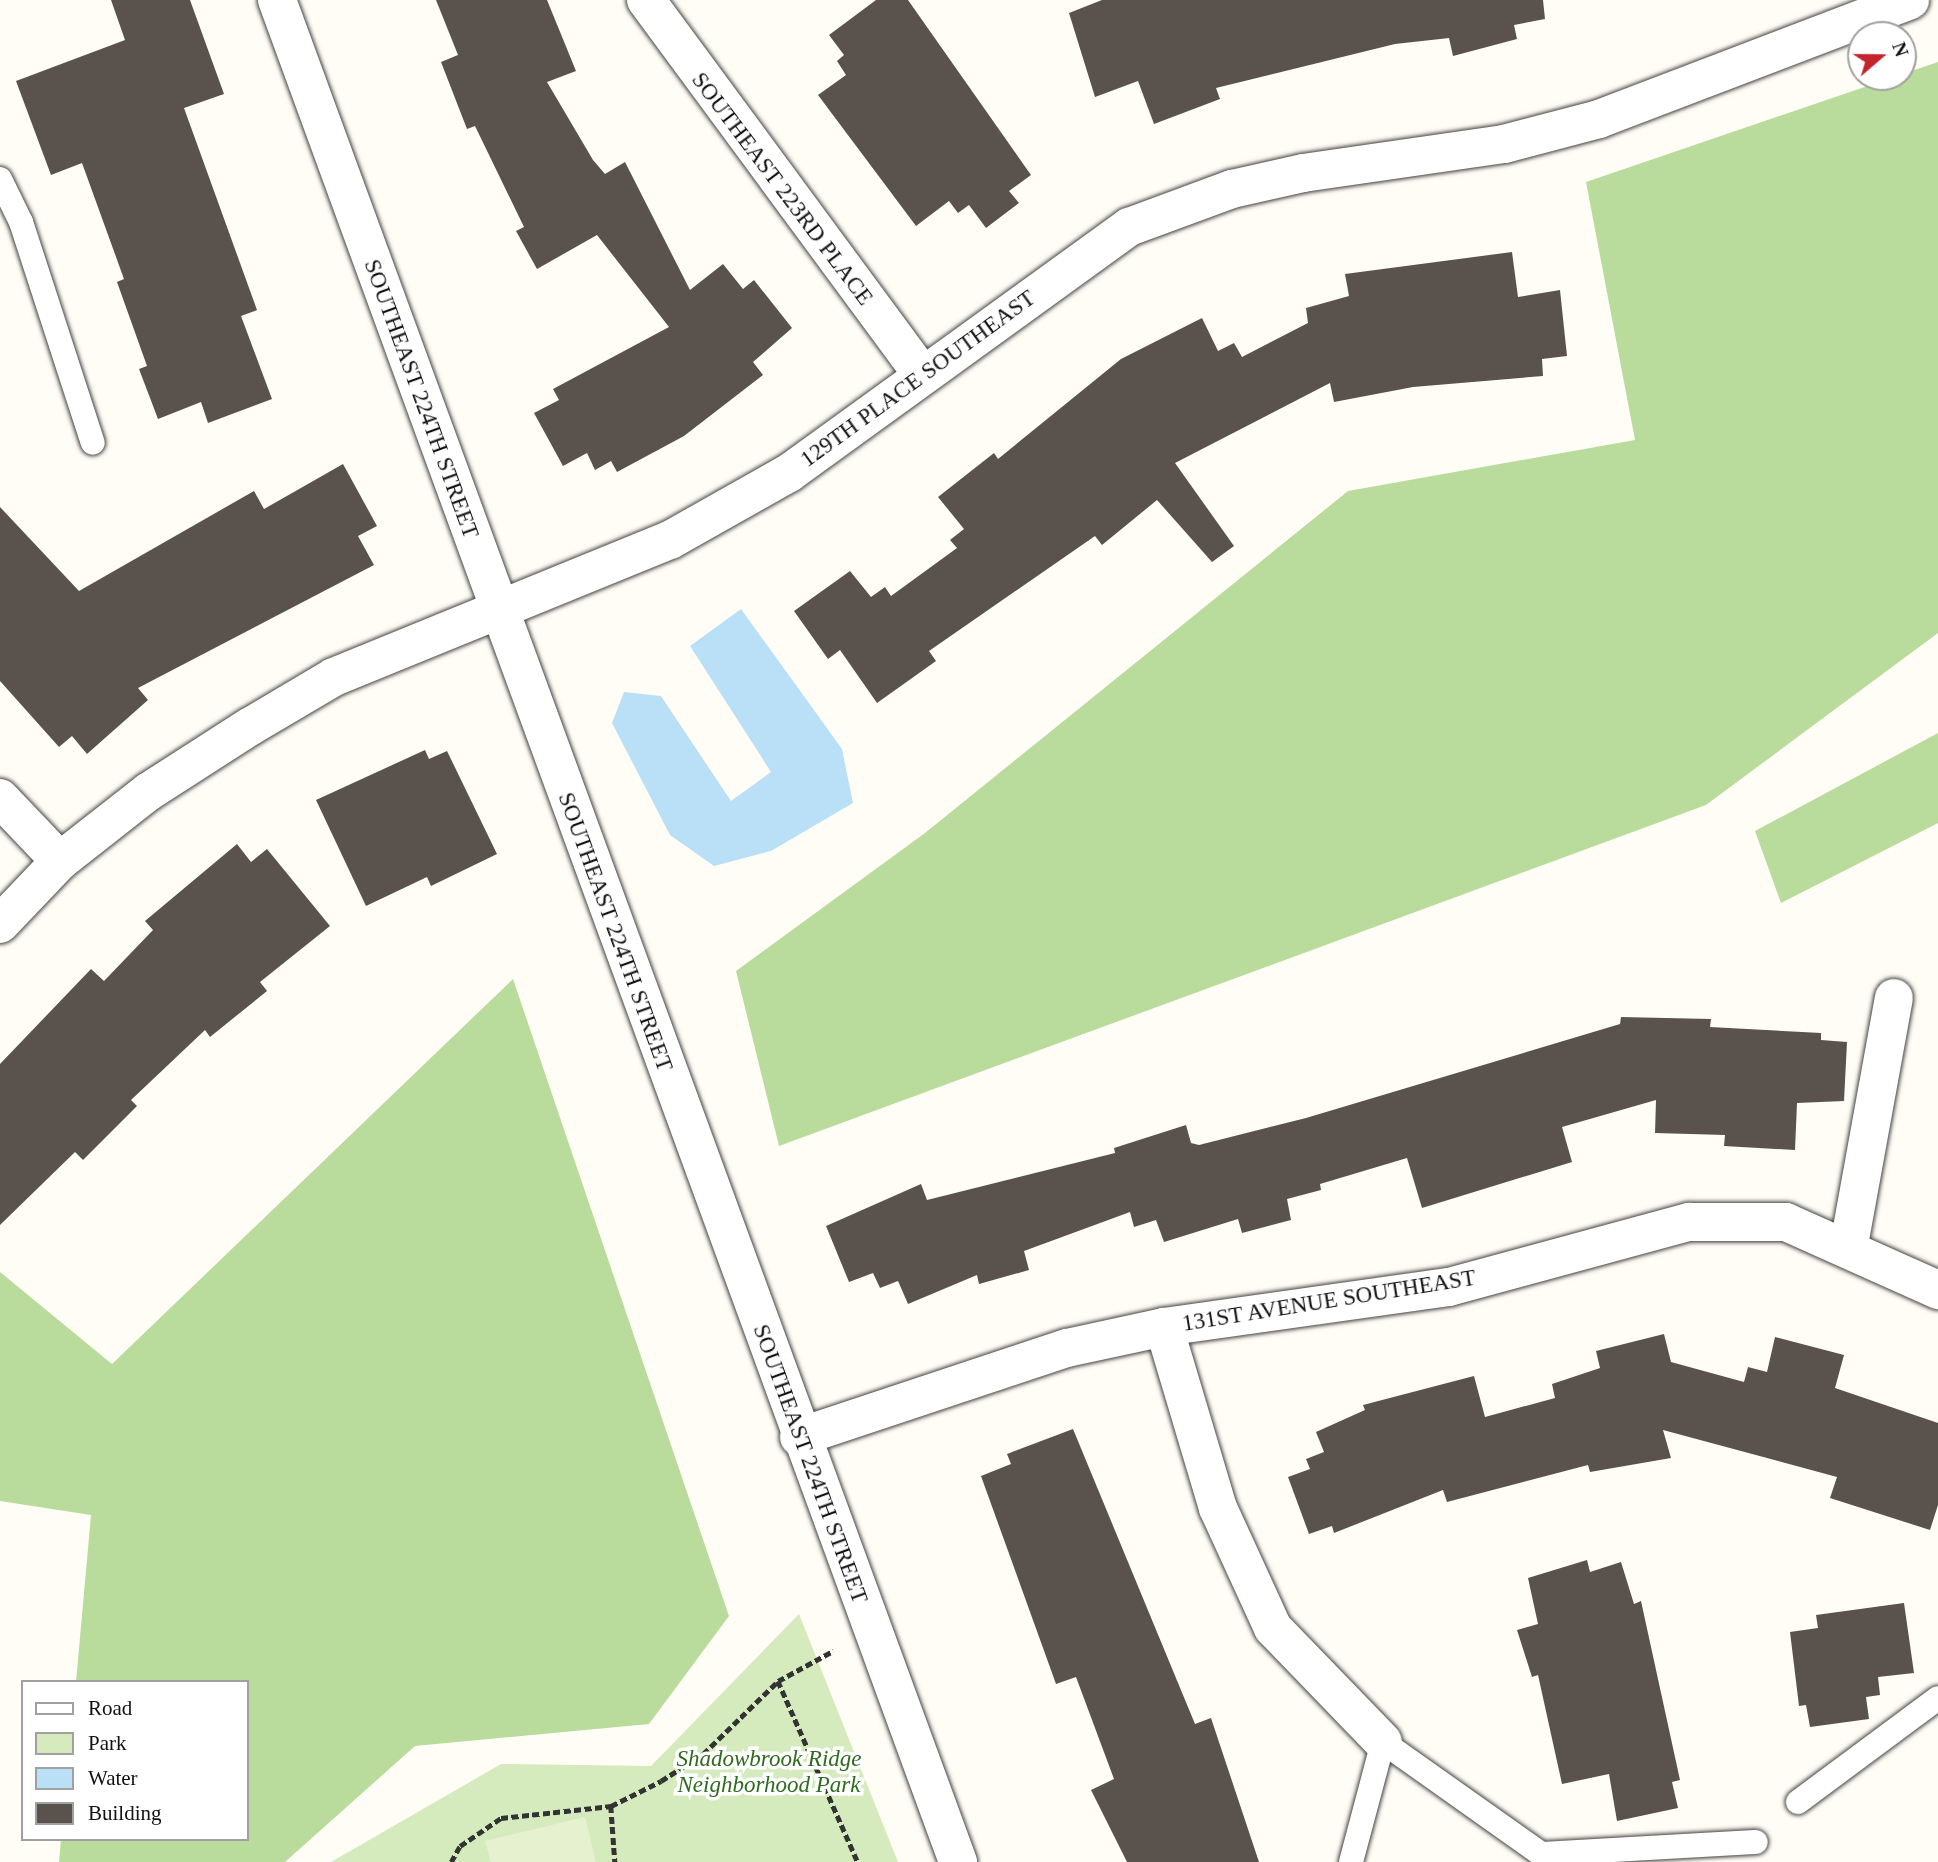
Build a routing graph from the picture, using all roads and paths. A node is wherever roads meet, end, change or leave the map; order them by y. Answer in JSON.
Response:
{"nodes":[{"id":1,"x":276,"y":0,"type":"edge"},
{"id":2,"x":646,"y":0,"type":"edge"},
{"id":3,"x":1909,"y":0,"type":"edge"},
{"id":4,"x":0,"y":179,"type":"edge"},
{"id":5,"x":922,"y":375,"type":"junction"},
{"id":6,"x":93,"y":443,"type":"dead end"},
{"id":7,"x":496,"y":607,"type":"junction"},
{"id":8,"x":0,"y":798,"type":"edge"},
{"id":9,"x":60,"y":861,"type":"junction"},
{"id":10,"x":0,"y":924,"type":"edge"},
{"id":11,"x":1894,"y":999,"type":"dead end"},
{"id":12,"x":1849,"y":1245,"type":"junction"},
{"id":13,"x":1938,"y":1290,"type":"edge"},
{"id":14,"x":1164,"y":1326,"type":"junction"},
{"id":15,"x":799,"y":1437,"type":"junction"},
{"id":16,"x":874,"y":1636,"type":"junction"},
{"id":17,"x":778,"y":1681,"type":"junction"},
{"id":18,"x":1938,"y":1698,"type":"edge"},
{"id":19,"x":1383,"y":1742,"type":"junction"},
{"id":20,"x":1798,"y":1802,"type":"dead end"},
{"id":21,"x":611,"y":1806,"type":"junction"},
{"id":22,"x":1756,"y":1842,"type":"dead end"},
{"id":23,"x":450,"y":1862,"type":"edge"},
{"id":24,"x":615,"y":1862,"type":"edge"},
{"id":25,"x":858,"y":1862,"type":"edge"},
{"id":26,"x":958,"y":1862,"type":"edge"},
{"id":27,"x":1351,"y":1862,"type":"edge"}],
"edges":[{"from":1,"to":7,"type":"street","name":"SOUTHEAST 224TH STREET"},
{"from":2,"to":5,"type":"street","name":"SOUTHEAST 223RD PLACE"},
{"from":3,"to":5,"type":"street","name":"129TH PLACE SOUTHEAST"},
{"from":4,"to":6,"type":"lane"},
{"from":5,"to":7,"type":"street","name":"129TH PLACE SOUTHEAST"},
{"from":7,"to":9,"type":"street","name":"129TH PLACE SOUTHEAST"},
{"from":7,"to":15,"type":"street","name":"SOUTHEAST 224TH STREET"},
{"from":8,"to":9,"type":"street"},
{"from":9,"to":10,"type":"street","name":"129TH PLACE SOUTHEAST"},
{"from":11,"to":12,"type":"street"},
{"from":12,"to":13,"type":"street","name":"131ST AVENUE SOUTHEAST"},
{"from":12,"to":14,"type":"street","name":"131ST AVENUE SOUTHEAST"},
{"from":14,"to":15,"type":"street","name":"131ST AVENUE SOUTHEAST"},
{"from":14,"to":19,"type":"street"},
{"from":15,"to":16,"type":"street","name":"SOUTHEAST 224TH STREET"},
{"from":16,"to":17,"type":"path"},
{"from":16,"to":26,"type":"street","name":"SOUTHEAST 224TH STREET"},
{"from":17,"to":21,"type":"path"},
{"from":17,"to":25,"type":"path"},
{"from":18,"to":20,"type":"lane"},
{"from":19,"to":22,"type":"lane"},
{"from":19,"to":27,"type":"lane"},
{"from":21,"to":23,"type":"path"},
{"from":21,"to":24,"type":"path"}]}
